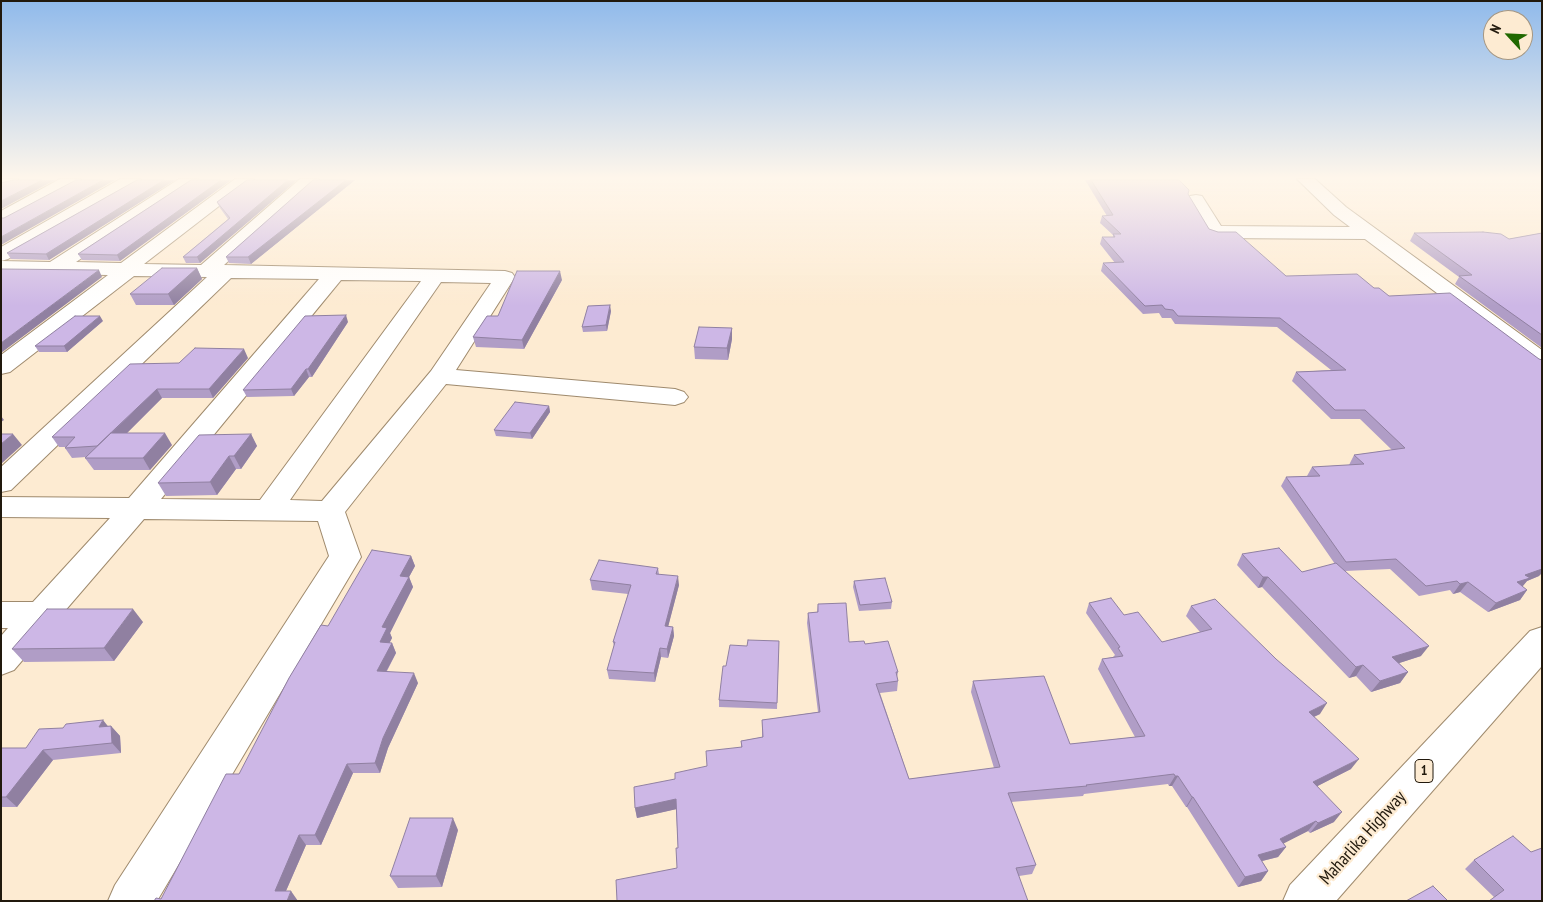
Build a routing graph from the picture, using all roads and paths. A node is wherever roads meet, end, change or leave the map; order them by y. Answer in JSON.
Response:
{"nodes":[{"id":1,"x":61,"y":221,"type":"edge"},
{"id":2,"x":127,"y":221,"type":"edge"},
{"id":3,"x":190,"y":221,"type":"edge"},
{"id":4,"x":268,"y":221,"type":"edge"},
{"id":5,"x":1209,"y":221,"type":"edge"},
{"id":6,"x":1354,"y":221,"type":"edge"},
{"id":7,"x":1371,"y":233,"type":"junction"},
{"id":8,"x":1,"y":255,"type":"edge"},
{"id":9,"x":56,"y":267,"type":"junction"},
{"id":10,"x":1,"y":268,"type":"edge"},
{"id":11,"x":24,"y":268,"type":"junction"},
{"id":12,"x":126,"y":271,"type":"junction"},
{"id":13,"x":216,"y":271,"type":"junction"},
{"id":14,"x":335,"y":274,"type":"junction"},
{"id":15,"x":435,"y":276,"type":"junction"},
{"id":16,"x":1,"y":283,"type":"edge"},
{"id":17,"x":1542,"y":361,"type":"edge"},
{"id":18,"x":1,"y":367,"type":"edge"},
{"id":19,"x":440,"y":376,"type":"junction"},
{"id":20,"x":676,"y":397,"type":"dead end"},
{"id":21,"x":1,"y":483,"type":"edge"},
{"id":22,"x":1,"y":508,"type":"edge"},
{"id":23,"x":137,"y":508,"type":"junction"},
{"id":24,"x":268,"y":510,"type":"junction"},
{"id":25,"x":330,"y":511,"type":"junction"},
{"id":26,"x":1,"y":615,"type":"edge"},
{"id":27,"x":42,"y":615,"type":"junction"},
{"id":28,"x":1542,"y":641,"type":"edge"},
{"id":29,"x":1,"y":660,"type":"edge"},
{"id":30,"x":131,"y":901,"type":"edge"},
{"id":31,"x":1306,"y":901,"type":"edge"}],
"edges":[{"from":1,"to":8,"type":"main road"},
{"from":2,"to":9,"type":"main road"},
{"from":3,"to":12,"type":"main road"},
{"from":4,"to":13,"type":"main road"},
{"from":5,"to":7,"type":"main road"},
{"from":6,"to":7,"type":"main road"},
{"from":7,"to":17,"type":"main road"},
{"from":9,"to":11,"type":"main road"},
{"from":9,"to":12,"type":"main road"},
{"from":10,"to":11,"type":"main road"},
{"from":11,"to":16,"type":"main road"},
{"from":12,"to":13,"type":"main road"},
{"from":12,"to":18,"type":"main road"},
{"from":13,"to":14,"type":"main road"},
{"from":13,"to":21,"type":"main road"},
{"from":14,"to":15,"type":"main road"},
{"from":14,"to":23,"type":"main road"},
{"from":15,"to":19,"type":"main road"},
{"from":15,"to":24,"type":"main road"},
{"from":19,"to":20,"type":"main road"},
{"from":19,"to":25,"type":"main road"},
{"from":22,"to":23,"type":"main road"},
{"from":23,"to":24,"type":"main road"},
{"from":23,"to":27,"type":"main road"},
{"from":24,"to":25,"type":"main road"},
{"from":25,"to":30,"type":"main road"},
{"from":26,"to":27,"type":"main road"},
{"from":27,"to":29,"type":"main road"},
{"from":28,"to":31,"type":"main road","name":"Maharlika Highway","number":"1"}]}
